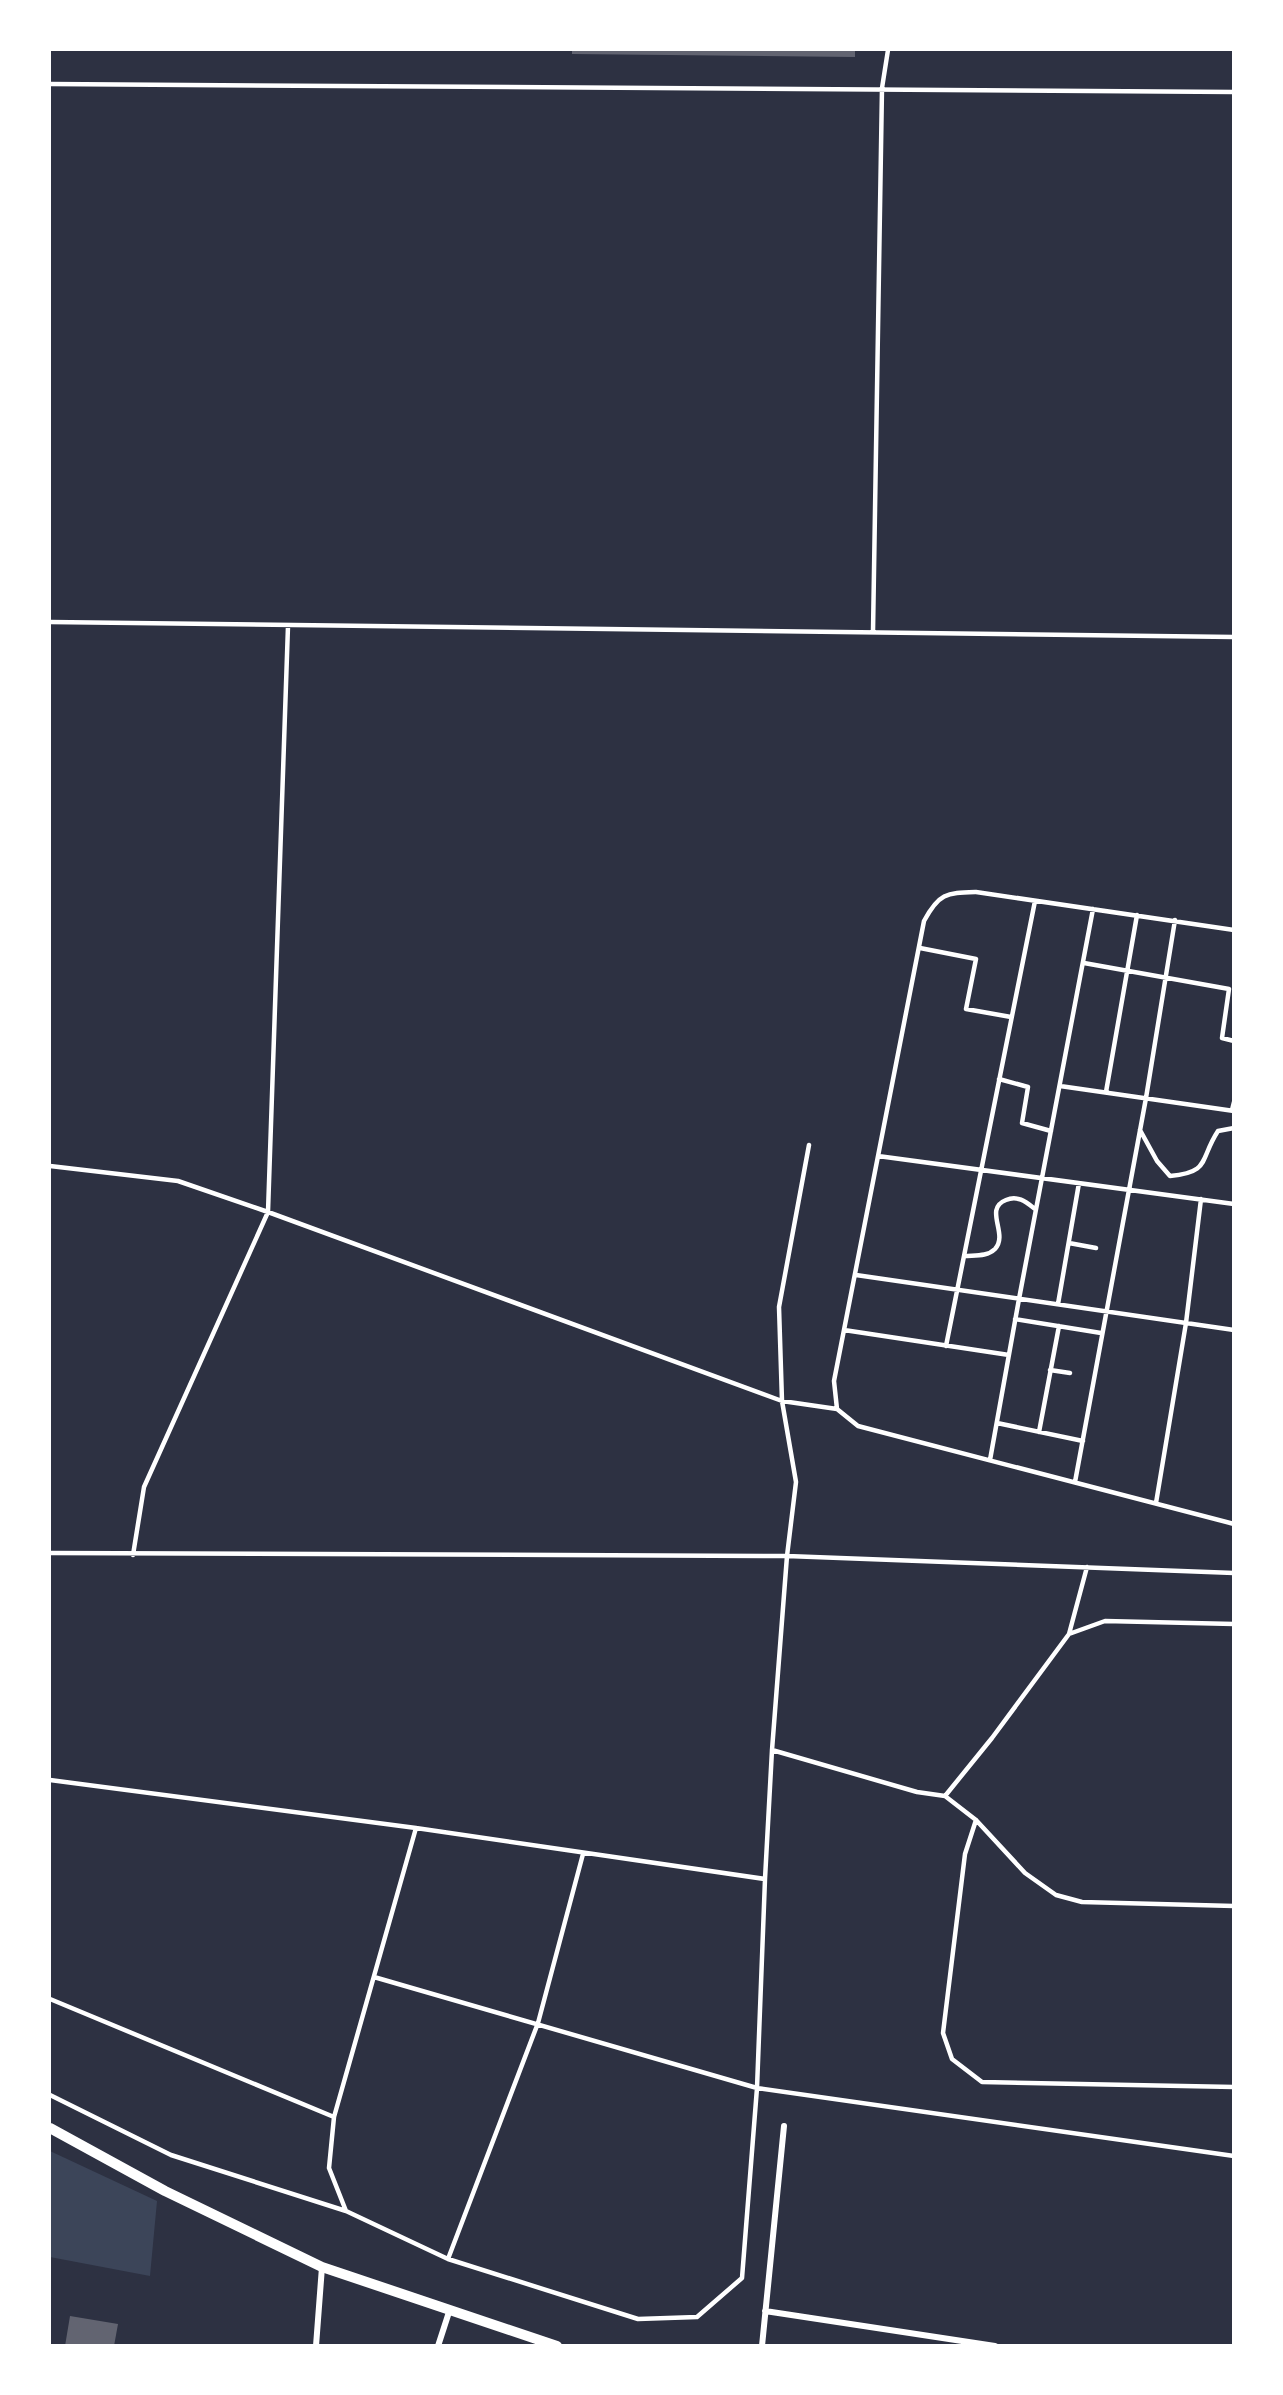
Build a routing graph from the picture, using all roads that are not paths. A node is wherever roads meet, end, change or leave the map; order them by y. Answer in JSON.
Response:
{"nodes":[{"id":1,"x":888,"y":50,"type":"edge"},
{"id":2,"x":50,"y":84,"type":"edge"},
{"id":3,"x":882,"y":88,"type":"junction"},
{"id":4,"x":1233,"y":92,"type":"edge"},
{"id":5,"x":50,"y":622,"type":"edge"},
{"id":6,"x":288,"y":626,"type":"junction"},
{"id":7,"x":873,"y":632,"type":"junction"},
{"id":8,"x":1233,"y":637,"type":"edge"},
{"id":9,"x":1035,"y":900,"type":"junction"},
{"id":10,"x":1094,"y":909,"type":"junction"},
{"id":11,"x":1137,"y":915,"type":"junction"},
{"id":12,"x":1175,"y":920,"type":"junction"},
{"id":13,"x":1233,"y":930,"type":"edge"},
{"id":14,"x":920,"y":948,"type":"junction"},
{"id":15,"x":1084,"y":963,"type":"junction"},
{"id":16,"x":1128,"y":969,"type":"junction"},
{"id":17,"x":1165,"y":978,"type":"junction"},
{"id":18,"x":1011,"y":1017,"type":"junction"},
{"id":19,"x":1233,"y":1041,"type":"edge"},
{"id":20,"x":999,"y":1079,"type":"junction"},
{"id":21,"x":1060,"y":1086,"type":"junction"},
{"id":22,"x":1106,"y":1092,"type":"junction"},
{"id":23,"x":1146,"y":1098,"type":"junction"},
{"id":24,"x":1233,"y":1102,"type":"edge"},
{"id":25,"x":1233,"y":1111,"type":"edge"},
{"id":26,"x":1233,"y":1128,"type":"edge"},
{"id":27,"x":1051,"y":1131,"type":"junction"},
{"id":28,"x":1140,"y":1131,"type":"junction"},
{"id":29,"x":809,"y":1145,"type":"dead end"},
{"id":30,"x":878,"y":1156,"type":"junction"},
{"id":31,"x":50,"y":1166,"type":"edge"},
{"id":32,"x":981,"y":1170,"type":"junction"},
{"id":33,"x":1041,"y":1178,"type":"junction"},
{"id":34,"x":1079,"y":1183,"type":"junction"},
{"id":35,"x":1128,"y":1190,"type":"junction"},
{"id":36,"x":1202,"y":1199,"type":"junction"},
{"id":37,"x":1233,"y":1204,"type":"edge"},
{"id":38,"x":1035,"y":1209,"type":"junction"},
{"id":39,"x":268,"y":1212,"type":"junction"},
{"id":40,"x":1069,"y":1243,"type":"junction"},
{"id":41,"x":1096,"y":1248,"type":"dead end"},
{"id":42,"x":964,"y":1256,"type":"junction"},
{"id":43,"x":856,"y":1275,"type":"junction"},
{"id":44,"x":958,"y":1290,"type":"junction"},
{"id":45,"x":1018,"y":1299,"type":"junction"},
{"id":46,"x":1058,"y":1304,"type":"junction"},
{"id":47,"x":1105,"y":1311,"type":"junction"},
{"id":48,"x":1015,"y":1319,"type":"junction"},
{"id":49,"x":1186,"y":1323,"type":"junction"},
{"id":50,"x":1059,"y":1326,"type":"junction"},
{"id":51,"x":844,"y":1330,"type":"junction"},
{"id":52,"x":1233,"y":1330,"type":"edge"},
{"id":53,"x":1101,"y":1333,"type":"junction"},
{"id":54,"x":946,"y":1346,"type":"junction"},
{"id":55,"x":1009,"y":1355,"type":"junction"},
{"id":56,"x":1050,"y":1370,"type":"junction"},
{"id":57,"x":1070,"y":1373,"type":"dead end"},
{"id":58,"x":782,"y":1401,"type":"junction"},
{"id":59,"x":837,"y":1408,"type":"junction"},
{"id":60,"x":997,"y":1423,"type":"junction"},
{"id":61,"x":1039,"y":1432,"type":"junction"},
{"id":62,"x":1083,"y":1441,"type":"junction"},
{"id":63,"x":990,"y":1460,"type":"junction"},
{"id":64,"x":1075,"y":1482,"type":"junction"},
{"id":65,"x":1156,"y":1503,"type":"junction"},
{"id":66,"x":1233,"y":1524,"type":"edge"},
{"id":67,"x":50,"y":1553,"type":"edge"},
{"id":68,"x":133,"y":1555,"type":"junction"},
{"id":69,"x":787,"y":1557,"type":"junction"},
{"id":70,"x":1087,"y":1567,"type":"junction"},
{"id":71,"x":1233,"y":1573,"type":"edge"},
{"id":72,"x":1233,"y":1624,"type":"edge"},
{"id":73,"x":1069,"y":1634,"type":"junction"},
{"id":74,"x":772,"y":1750,"type":"junction"},
{"id":75,"x":50,"y":1780,"type":"edge"},
{"id":76,"x":945,"y":1796,"type":"junction"},
{"id":77,"x":976,"y":1820,"type":"junction"},
{"id":78,"x":416,"y":1828,"type":"junction"},
{"id":79,"x":583,"y":1854,"type":"junction"},
{"id":80,"x":765,"y":1879,"type":"junction"},
{"id":81,"x":1233,"y":1906,"type":"edge"},
{"id":82,"x":374,"y":1977,"type":"junction"},
{"id":83,"x":50,"y":1999,"type":"edge"},
{"id":84,"x":538,"y":2023,"type":"junction"},
{"id":85,"x":1233,"y":2087,"type":"edge"},
{"id":86,"x":757,"y":2088,"type":"junction"},
{"id":87,"x":50,"y":2095,"type":"edge"},
{"id":88,"x":334,"y":2117,"type":"junction"},
{"id":89,"x":784,"y":2126,"type":"dead end"},
{"id":90,"x":50,"y":2128,"type":"edge"},
{"id":91,"x":1233,"y":2156,"type":"edge"},
{"id":92,"x":346,"y":2211,"type":"junction"},
{"id":93,"x":448,"y":2259,"type":"junction"},
{"id":94,"x":322,"y":2267,"type":"junction"},
{"id":95,"x":450,"y":2309,"type":"junction"},
{"id":96,"x":765,"y":2311,"type":"junction"},
{"id":97,"x":316,"y":2346,"type":"edge"},
{"id":98,"x":438,"y":2346,"type":"edge"},
{"id":99,"x":557,"y":2346,"type":"edge"},
{"id":100,"x":762,"y":2346,"type":"edge"},
{"id":101,"x":996,"y":2346,"type":"edge"}],
"edges":[{"from":1,"to":3,"type":"lane"},
{"from":2,"to":3,"type":"lane"},
{"from":3,"to":4,"type":"lane"},
{"from":3,"to":7,"type":"lane"},
{"from":5,"to":6,"type":"lane"},
{"from":6,"to":7,"type":"lane"},
{"from":6,"to":39,"type":"lane"},
{"from":7,"to":8,"type":"lane"},
{"from":9,"to":10,"type":"lane"},
{"from":9,"to":14,"type":"lane"},
{"from":9,"to":18,"type":"lane"},
{"from":10,"to":11,"type":"lane"},
{"from":10,"to":15,"type":"lane"},
{"from":11,"to":12,"type":"lane"},
{"from":11,"to":16,"type":"lane"},
{"from":12,"to":13,"type":"lane"},
{"from":12,"to":17,"type":"lane"},
{"from":14,"to":18,"type":"lane"},
{"from":14,"to":30,"type":"lane"},
{"from":15,"to":16,"type":"lane"},
{"from":15,"to":21,"type":"lane"},
{"from":16,"to":17,"type":"lane"},
{"from":16,"to":22,"type":"lane"},
{"from":17,"to":19,"type":"lane"},
{"from":17,"to":23,"type":"lane"},
{"from":18,"to":20,"type":"lane"},
{"from":20,"to":27,"type":"lane"},
{"from":20,"to":32,"type":"lane"},
{"from":21,"to":22,"type":"lane"},
{"from":21,"to":27,"type":"lane"},
{"from":22,"to":23,"type":"lane"},
{"from":23,"to":25,"type":"lane"},
{"from":23,"to":28,"type":"lane"},
{"from":24,"to":25,"type":"lane"},
{"from":26,"to":28,"type":"lane"},
{"from":27,"to":33,"type":"lane"},
{"from":28,"to":35,"type":"lane"},
{"from":29,"to":58,"type":"lane"},
{"from":30,"to":32,"type":"lane"},
{"from":30,"to":43,"type":"lane"},
{"from":31,"to":39,"type":"lane"},
{"from":32,"to":33,"type":"lane"},
{"from":32,"to":42,"type":"lane"},
{"from":33,"to":34,"type":"lane"},
{"from":33,"to":38,"type":"lane"},
{"from":34,"to":35,"type":"lane"},
{"from":34,"to":40,"type":"lane"},
{"from":35,"to":36,"type":"lane"},
{"from":35,"to":47,"type":"lane"},
{"from":36,"to":37,"type":"lane"},
{"from":36,"to":49,"type":"lane"},
{"from":38,"to":42,"type":"lane"},
{"from":38,"to":45,"type":"lane"},
{"from":39,"to":58,"type":"lane"},
{"from":39,"to":68,"type":"lane"},
{"from":40,"to":41,"type":"lane"},
{"from":40,"to":46,"type":"lane"},
{"from":42,"to":44,"type":"lane"},
{"from":43,"to":44,"type":"lane"},
{"from":43,"to":51,"type":"lane"},
{"from":44,"to":45,"type":"lane"},
{"from":44,"to":54,"type":"lane"},
{"from":45,"to":46,"type":"lane"},
{"from":45,"to":48,"type":"lane"},
{"from":46,"to":47,"type":"lane"},
{"from":47,"to":49,"type":"lane"},
{"from":47,"to":53,"type":"lane"},
{"from":48,"to":50,"type":"lane"},
{"from":48,"to":55,"type":"lane"},
{"from":49,"to":52,"type":"lane"},
{"from":49,"to":65,"type":"lane"},
{"from":50,"to":53,"type":"lane"},
{"from":50,"to":56,"type":"lane"},
{"from":51,"to":54,"type":"lane"},
{"from":51,"to":59,"type":"lane"},
{"from":53,"to":62,"type":"lane"},
{"from":54,"to":55,"type":"lane"},
{"from":55,"to":60,"type":"lane"},
{"from":56,"to":57,"type":"lane"},
{"from":56,"to":61,"type":"lane"},
{"from":58,"to":59,"type":"lane"},
{"from":58,"to":69,"type":"lane"},
{"from":59,"to":63,"type":"lane"},
{"from":60,"to":61,"type":"lane"},
{"from":60,"to":63,"type":"lane"},
{"from":61,"to":62,"type":"lane"},
{"from":62,"to":64,"type":"lane"},
{"from":63,"to":64,"type":"lane"},
{"from":64,"to":65,"type":"lane"},
{"from":65,"to":66,"type":"lane"},
{"from":67,"to":68,"type":"lane"},
{"from":68,"to":69,"type":"lane"},
{"from":69,"to":70,"type":"lane"},
{"from":69,"to":74,"type":"lane"},
{"from":70,"to":71,"type":"lane"},
{"from":70,"to":73,"type":"lane"},
{"from":72,"to":73,"type":"lane"},
{"from":73,"to":76,"type":"lane"},
{"from":74,"to":76,"type":"lane"},
{"from":74,"to":80,"type":"lane"},
{"from":75,"to":78,"type":"lane"},
{"from":76,"to":77,"type":"lane"},
{"from":77,"to":81,"type":"lane"},
{"from":77,"to":85,"type":"lane"},
{"from":78,"to":79,"type":"lane"},
{"from":78,"to":82,"type":"lane"},
{"from":79,"to":80,"type":"lane"},
{"from":79,"to":84,"type":"lane"},
{"from":80,"to":86,"type":"lane"},
{"from":82,"to":84,"type":"lane"},
{"from":82,"to":88,"type":"lane"},
{"from":83,"to":88,"type":"lane"},
{"from":84,"to":86,"type":"lane"},
{"from":84,"to":93,"type":"lane"},
{"from":86,"to":91,"type":"lane"},
{"from":86,"to":93,"type":"lane"},
{"from":87,"to":92,"type":"lane"},
{"from":88,"to":92,"type":"lane"},
{"from":89,"to":96,"type":"street"},
{"from":90,"to":94,"type":"street"},
{"from":92,"to":93,"type":"lane"},
{"from":94,"to":95,"type":"street"},
{"from":94,"to":97,"type":"street"},
{"from":95,"to":98,"type":"street"},
{"from":95,"to":99,"type":"street"},
{"from":96,"to":100,"type":"street"},
{"from":96,"to":101,"type":"street"}]}
